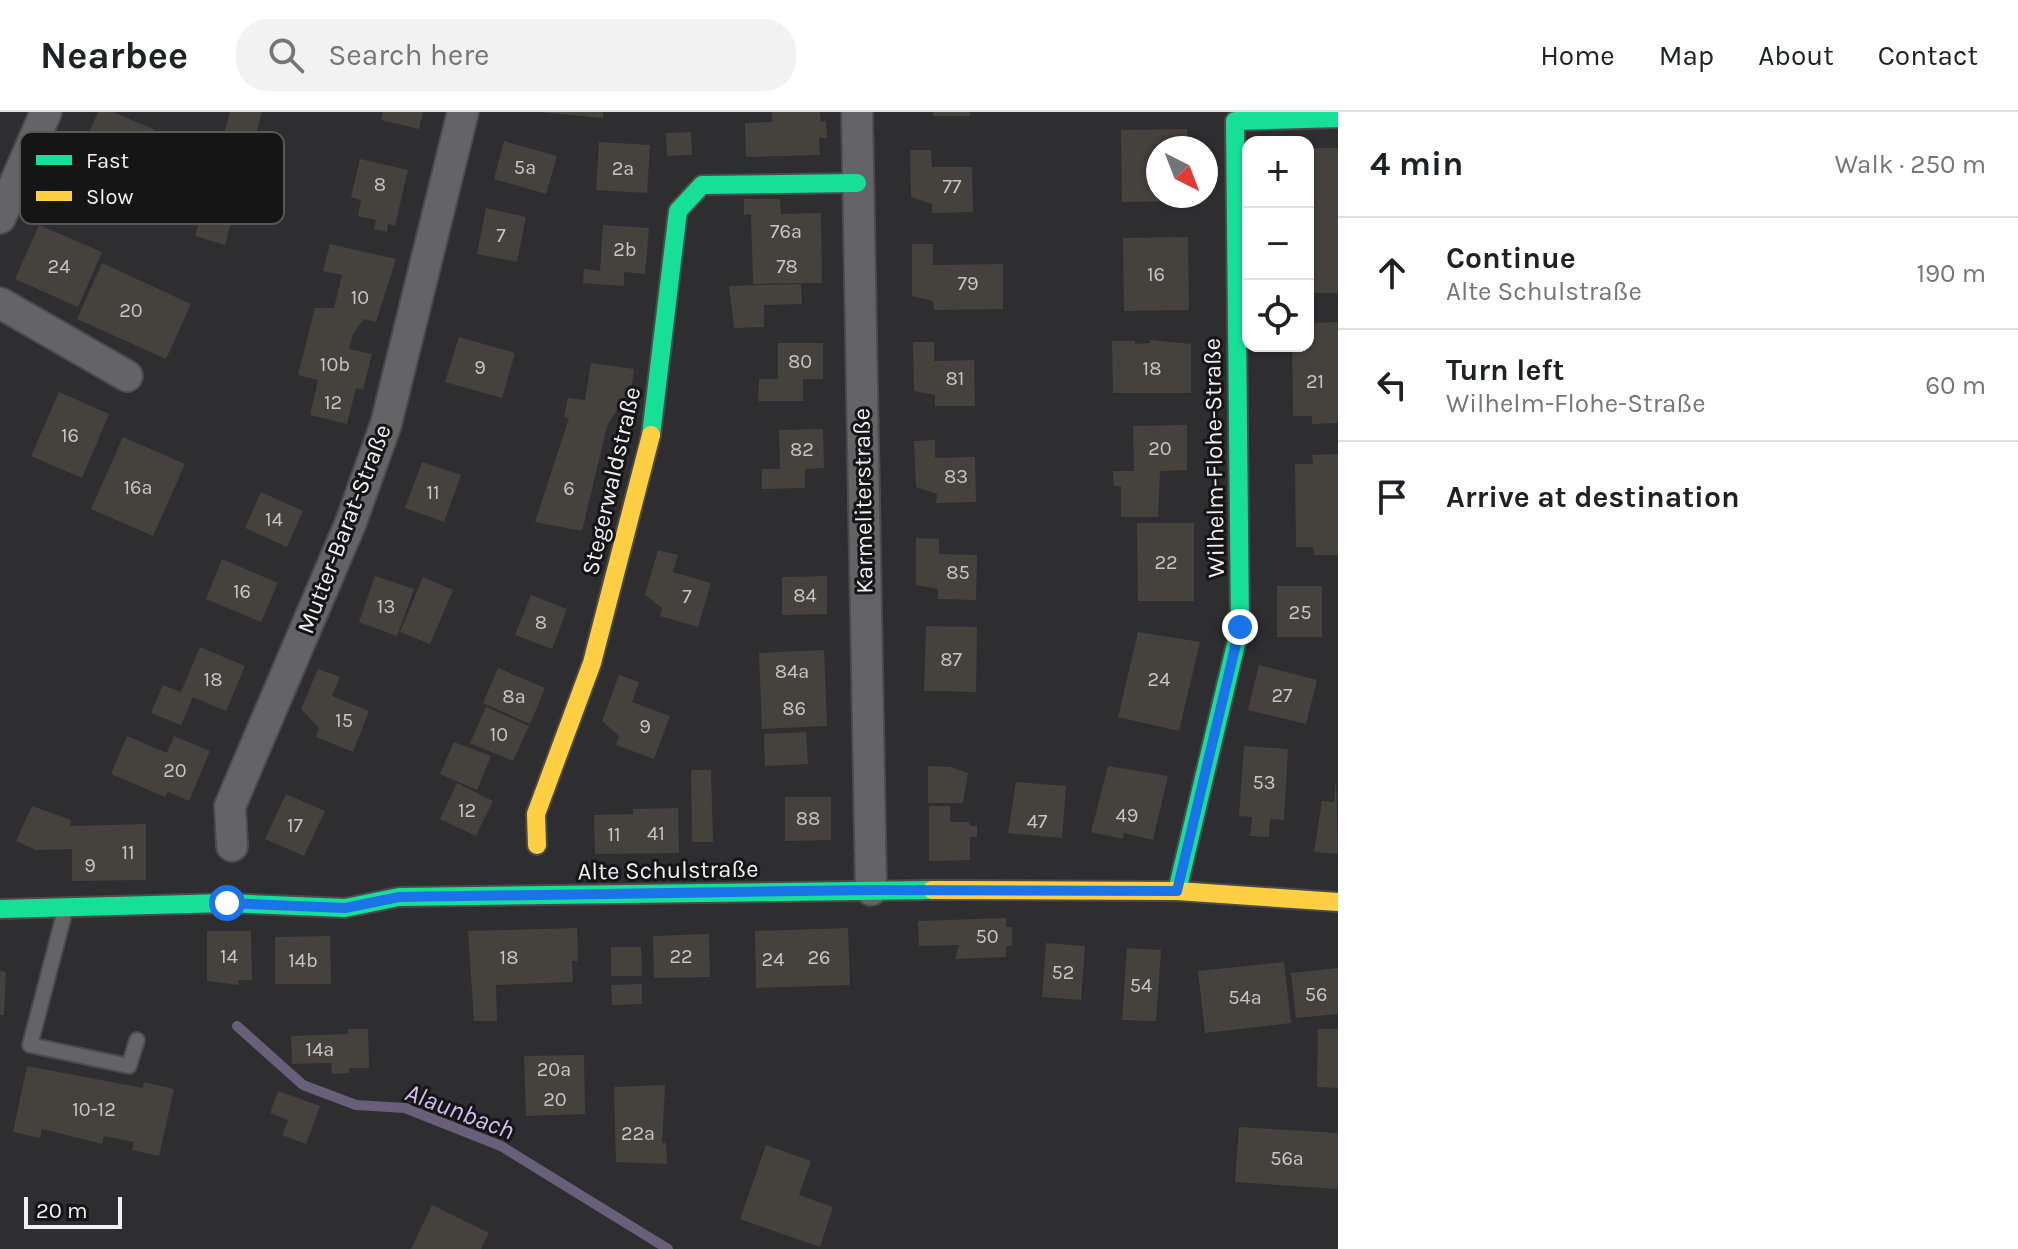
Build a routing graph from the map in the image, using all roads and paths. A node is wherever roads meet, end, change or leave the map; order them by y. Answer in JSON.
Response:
{"nodes":[{"id":1,"x":46,"y":112,"type":"edge"},
{"id":2,"x":463,"y":112,"type":"edge"},
{"id":3,"x":857,"y":112,"type":"edge"},
{"id":4,"x":1338,"y":118,"type":"edge"},
{"id":5,"x":37,"y":132,"type":"edge"},
{"id":6,"x":20,"y":172,"type":"edge"},
{"id":7,"x":857,"y":183,"type":"junction"},
{"id":8,"x":0,"y":218,"type":"edge"},
{"id":9,"x":0,"y":303,"type":"edge"},
{"id":10,"x":127,"y":376,"type":"dead end"},
{"id":11,"x":537,"y":845,"type":"dead end"},
{"id":12,"x":232,"y":846,"type":"dead end"},
{"id":13,"x":871,"y":890,"type":"junction"},
{"id":14,"x":1177,"y":891,"type":"junction"},
{"id":15,"x":1338,"y":902,"type":"edge"},
{"id":16,"x":66,"y":907,"type":"junction"},
{"id":17,"x":0,"y":909,"type":"edge"},
{"id":18,"x":137,"y":1040,"type":"dead end"}],
"edges":[{"from":1,"to":5,"type":"street"},
{"from":2,"to":12,"type":"street","name":"Mutter-Barat-Straße"},
{"from":3,"to":7,"type":"street","name":"Karmeliterstraße"},
{"from":4,"to":14,"type":"street","name":"Wilhelm-Flohe-Straße"},
{"from":6,"to":8,"type":"street"},
{"from":7,"to":11,"type":"street","name":"Stegerwaldstraße"},
{"from":7,"to":13,"type":"street","name":"Karmeliterstraße"},
{"from":9,"to":10,"type":"street"},
{"from":13,"to":14,"type":"street","name":"Alte Schulstraße"},
{"from":13,"to":16,"type":"street","name":"Alte Schulstraße"},
{"from":14,"to":15,"type":"street","name":"Alte Schulstraße"},
{"from":16,"to":17,"type":"street","name":"Alte Schulstraße"},
{"from":16,"to":18,"type":"lane"}]}
